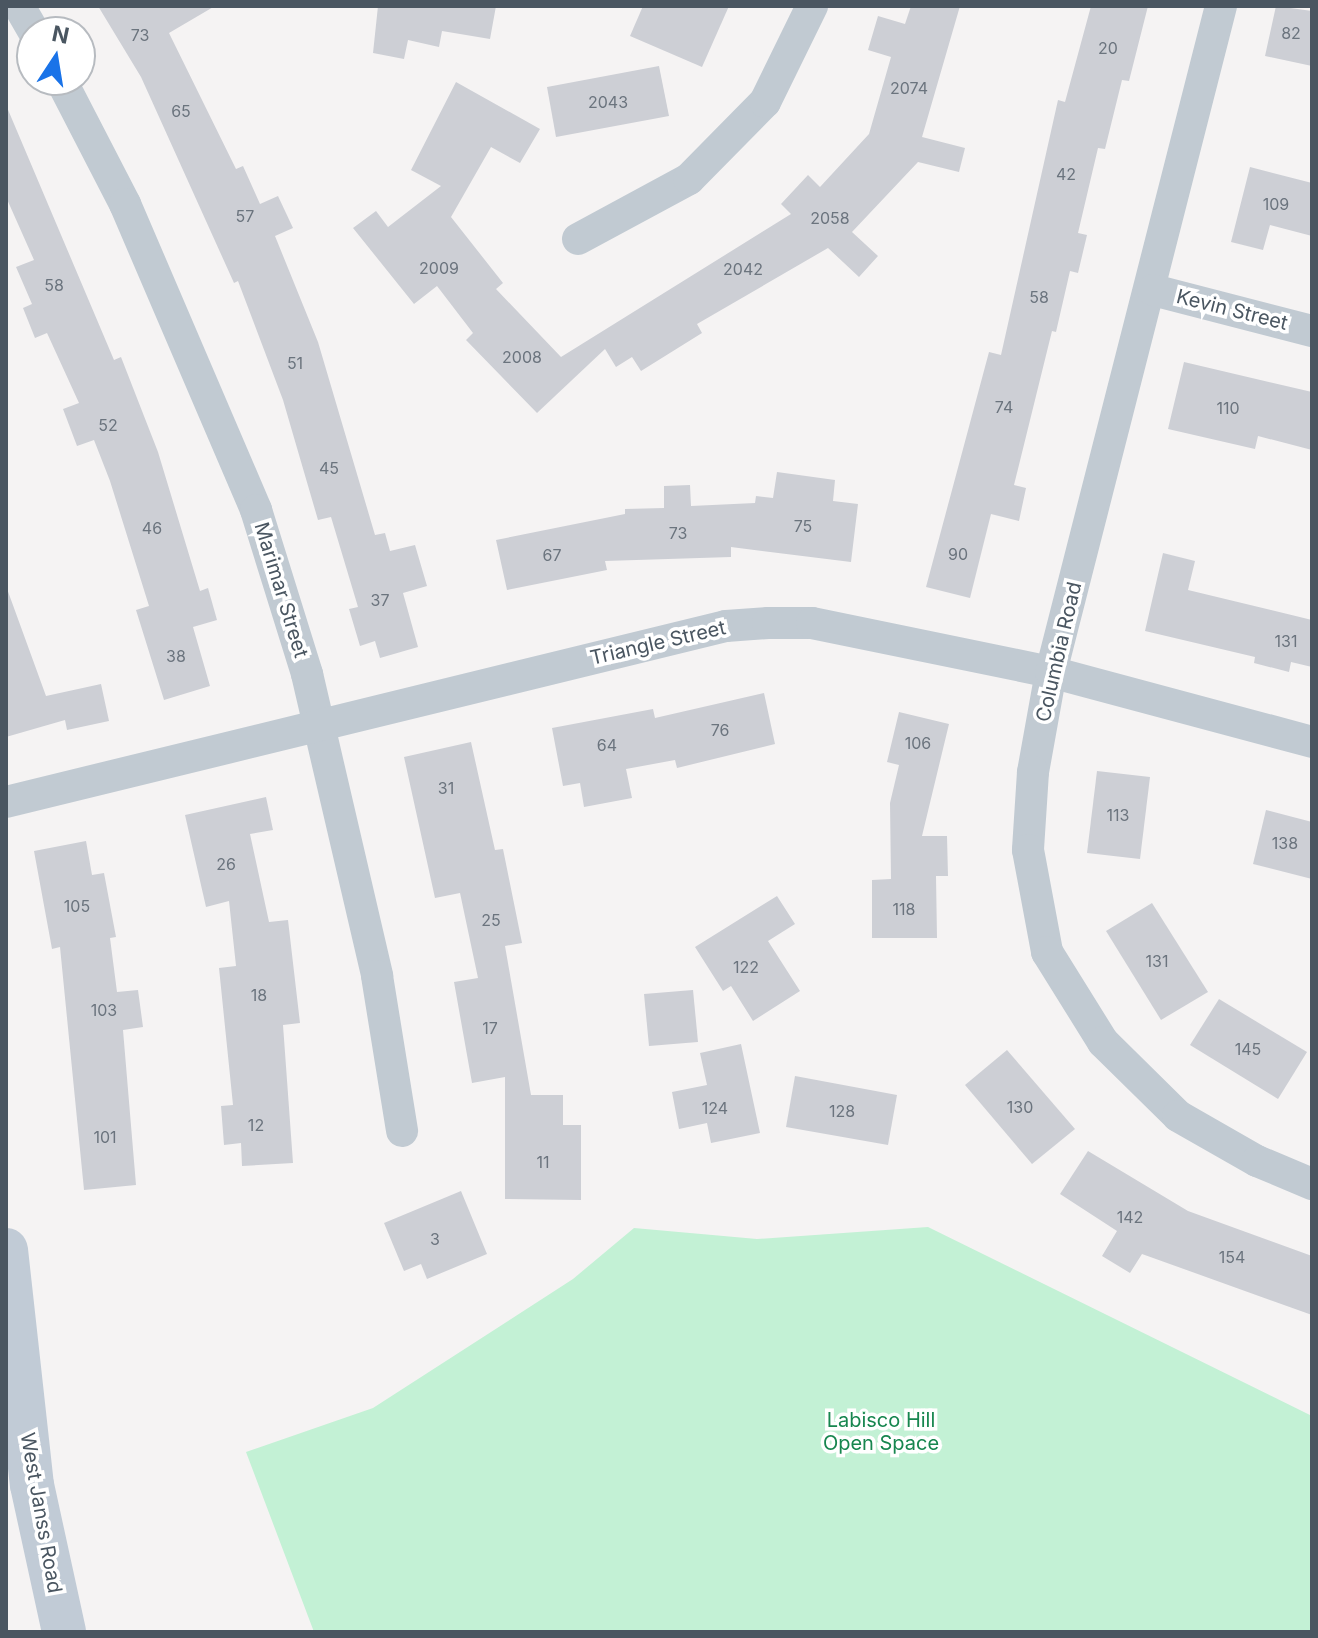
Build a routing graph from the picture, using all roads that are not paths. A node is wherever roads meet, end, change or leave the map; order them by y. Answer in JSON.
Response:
{"nodes":[{"id":1,"x":812,"y":6,"type":"edge"},
{"id":2,"x":1221,"y":6,"type":"edge"},
{"id":3,"x":69,"y":96,"type":"edge"},
{"id":4,"x":578,"y":239,"type":"dead end"},
{"id":5,"x":1153,"y":290,"type":"junction"},
{"id":6,"x":1312,"y":331,"type":"edge"},
{"id":7,"x":1051,"y":672,"type":"junction"},
{"id":8,"x":317,"y":724,"type":"junction"},
{"id":9,"x":1312,"y":742,"type":"edge"},
{"id":10,"x":6,"y":802,"type":"edge"},
{"id":11,"x":402,"y":1131,"type":"dead end"},
{"id":12,"x":1312,"y":1184,"type":"edge"},
{"id":13,"x":6,"y":1250,"type":"edge"},
{"id":14,"x":64,"y":1632,"type":"edge"}],
"edges":[{"from":1,"to":4,"type":"street"},
{"from":2,"to":5,"type":"street","name":"Columbia Road"},
{"from":3,"to":8,"type":"street","name":"Marimar Street"},
{"from":5,"to":6,"type":"street","name":"Kevin Street"},
{"from":5,"to":7,"type":"street","name":"Columbia Road"},
{"from":7,"to":8,"type":"street","name":"Triangle Street"},
{"from":7,"to":9,"type":"street","name":"Triangle Street"},
{"from":7,"to":12,"type":"street","name":"Columbia Road"},
{"from":8,"to":10,"type":"street","name":"Triangle Street"},
{"from":8,"to":11,"type":"street","name":"Marimar Street"},
{"from":13,"to":14,"type":"main road","name":"West Janss Road"}]}
